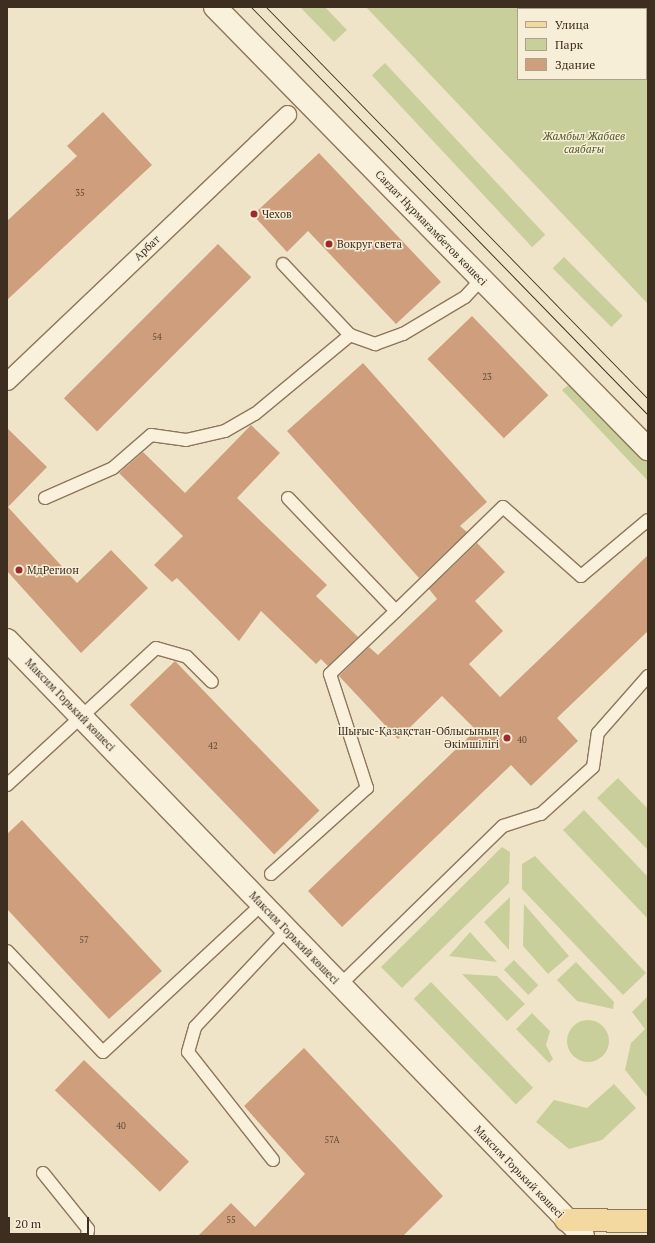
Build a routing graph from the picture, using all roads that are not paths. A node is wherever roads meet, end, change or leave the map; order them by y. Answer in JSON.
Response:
{"nodes":[{"id":1,"x":215,"y":7,"type":"edge"},
{"id":2,"x":287,"y":114,"type":"dead end"},
{"id":3,"x":283,"y":264,"type":"dead end"},
{"id":4,"x":481,"y":280,"type":"junction"},
{"id":5,"x":350,"y":335,"type":"junction"},
{"id":6,"x":7,"y":381,"type":"edge"},
{"id":7,"x":648,"y":448,"type":"edge"},
{"id":8,"x":45,"y":498,"type":"dead end"},
{"id":9,"x":288,"y":498,"type":"dead end"},
{"id":10,"x":648,"y":520,"type":"edge"},
{"id":11,"x":396,"y":611,"type":"junction"},
{"id":12,"x":7,"y":640,"type":"edge"},
{"id":13,"x":648,"y":676,"type":"edge"},
{"id":14,"x":212,"y":682,"type":"dead end"},
{"id":15,"x":81,"y":717,"type":"junction"},
{"id":16,"x":7,"y":784,"type":"edge"},
{"id":17,"x":271,"y":874,"type":"dead end"},
{"id":18,"x":261,"y":905,"type":"junction"},
{"id":19,"x":286,"y":930,"type":"junction"},
{"id":20,"x":7,"y":951,"type":"edge"},
{"id":21,"x":340,"y":986,"type":"junction"},
{"id":22,"x":273,"y":1160,"type":"dead end"},
{"id":23,"x":43,"y":1173,"type":"dead end"},
{"id":24,"x":566,"y":1220,"type":"junction"},
{"id":25,"x":648,"y":1221,"type":"edge"},
{"id":26,"x":87,"y":1236,"type":"edge"},
{"id":27,"x":582,"y":1236,"type":"edge"}],
"edges":[{"from":1,"to":4,"type":"street","name":"Сағдат Нұрмағамбетов көшесі"},
{"from":2,"to":6,"type":"street","name":"Арбат"},
{"from":3,"to":5,"type":"lane"},
{"from":4,"to":5,"type":"lane"},
{"from":4,"to":7,"type":"street","name":"Сағдат Нұрмағамбетов көшесі"},
{"from":5,"to":8,"type":"lane"},
{"from":9,"to":11,"type":"lane"},
{"from":10,"to":11,"type":"lane"},
{"from":11,"to":17,"type":"lane"},
{"from":12,"to":15,"type":"street","name":"Максим Горький көшесі"},
{"from":13,"to":21,"type":"lane"},
{"from":14,"to":15,"type":"lane"},
{"from":15,"to":16,"type":"lane"},
{"from":15,"to":18,"type":"street","name":"Максим Горький көшесі"},
{"from":18,"to":19,"type":"street","name":"Максим Горький көшесі"},
{"from":18,"to":20,"type":"lane"},
{"from":19,"to":21,"type":"street","name":"Максим Горький көшесі"},
{"from":19,"to":22,"type":"lane"},
{"from":21,"to":24,"type":"street","name":"Максим Горький көшесі"},
{"from":23,"to":26,"type":"lane"},
{"from":24,"to":25,"type":"main road"},
{"from":24,"to":27,"type":"street","name":"Максим Горький көшесі"}]}
